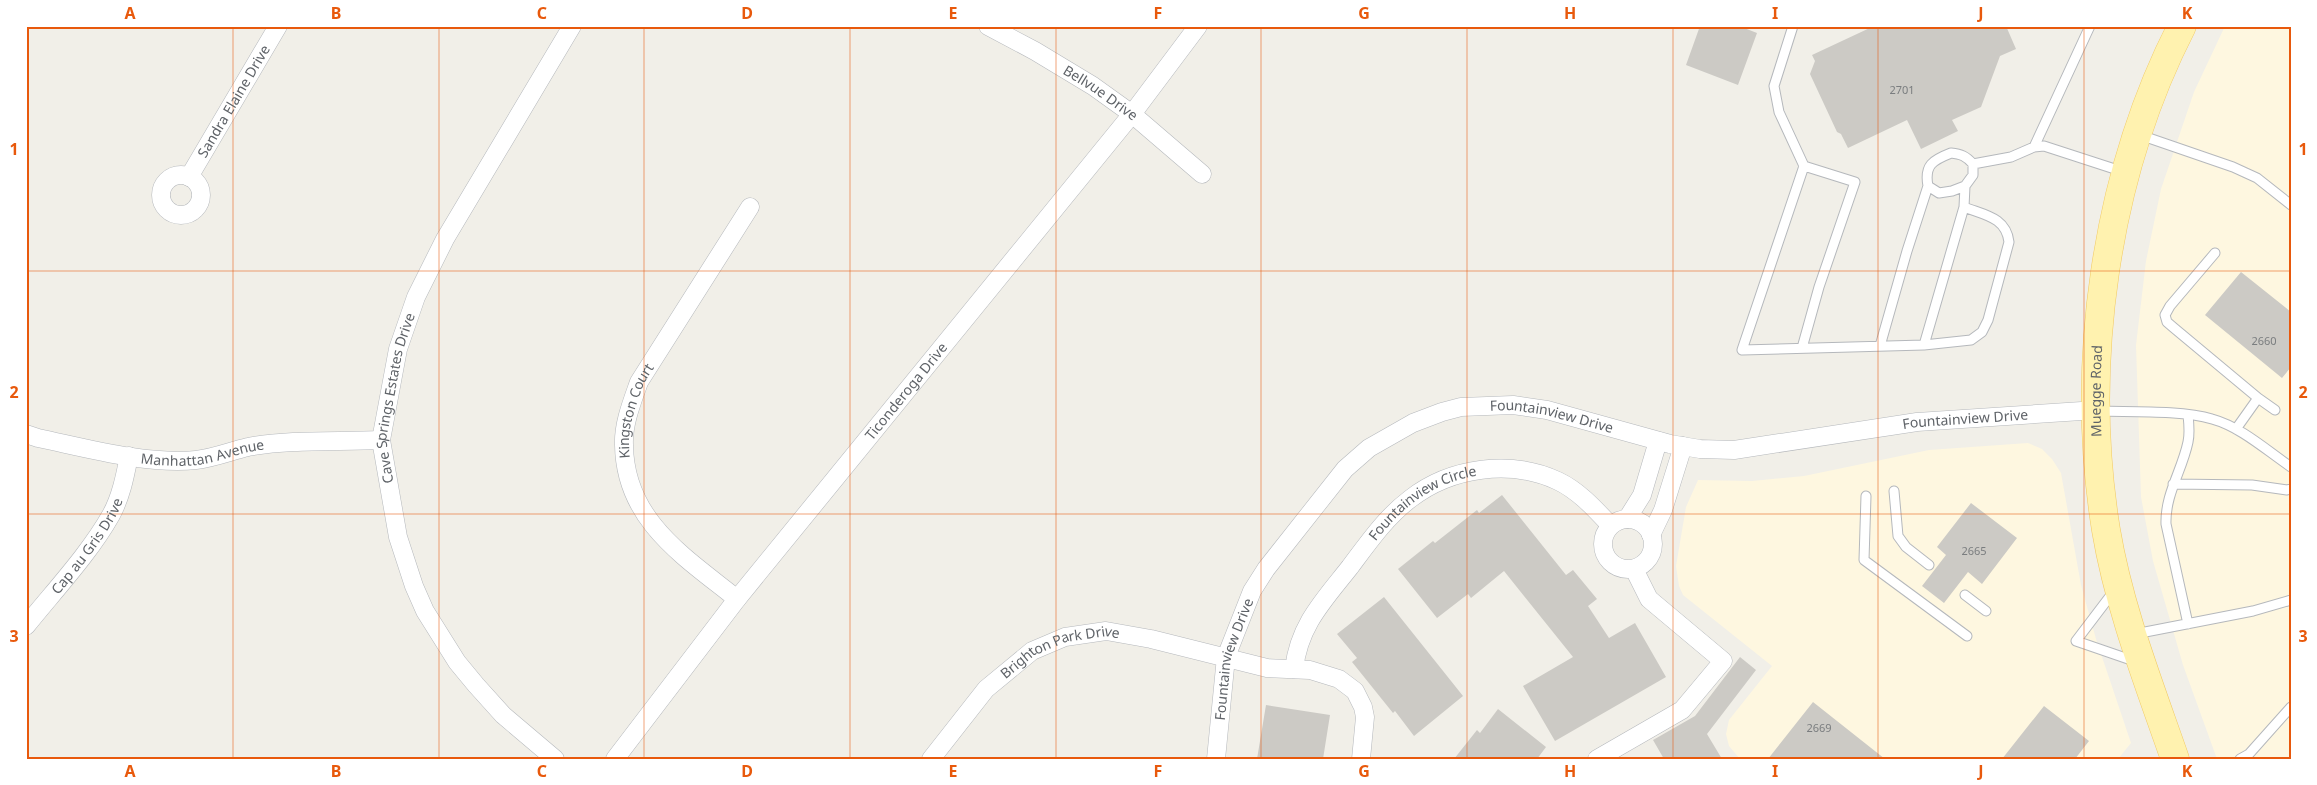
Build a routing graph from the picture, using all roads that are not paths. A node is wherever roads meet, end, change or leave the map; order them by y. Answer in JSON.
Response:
{"nodes":[{"id":1,"x":278,"y":26,"type":"edge"},
{"id":2,"x":572,"y":26,"type":"edge"},
{"id":3,"x":988,"y":26,"type":"edge"},
{"id":4,"x":1198,"y":26,"type":"edge"},
{"id":5,"x":1793,"y":26,"type":"edge"},
{"id":6,"x":2090,"y":26,"type":"edge"},
{"id":7,"x":2182,"y":26,"type":"edge"},
{"id":8,"x":1132,"y":114,"type":"junction"},
{"id":9,"x":2138,"y":134,"type":"junction"},
{"id":10,"x":2034,"y":146,"type":"junction"},
{"id":11,"x":1973,"y":164,"type":"junction"},
{"id":12,"x":1804,"y":166,"type":"junction"},
{"id":13,"x":2127,"y":173,"type":"junction"},
{"id":14,"x":1202,"y":174,"type":"dead end"},
{"id":15,"x":189,"y":177,"type":"dead end"},
{"id":16,"x":1928,"y":186,"type":"junction"},
{"id":17,"x":1965,"y":186,"type":"junction"},
{"id":18,"x":2291,"y":205,"type":"edge"},
{"id":19,"x":750,"y":207,"type":"dead end"},
{"id":20,"x":1964,"y":207,"type":"junction"},
{"id":21,"x":2214,"y":253,"type":"dead end"},
{"id":22,"x":1924,"y":345,"type":"junction"},
{"id":23,"x":1880,"y":346,"type":"junction"},
{"id":24,"x":1802,"y":348,"type":"junction"},
{"id":25,"x":2258,"y":398,"type":"junction"},
{"id":26,"x":2097,"y":410,"type":"junction"},
{"id":27,"x":2275,"y":410,"type":"dead end"},
{"id":28,"x":2188,"y":415,"type":"junction"},
{"id":29,"x":2236,"y":429,"type":"junction"},
{"id":30,"x":26,"y":434,"type":"edge"},
{"id":31,"x":381,"y":440,"type":"junction"},
{"id":32,"x":1658,"y":441,"type":"junction"},
{"id":33,"x":1683,"y":446,"type":"junction"},
{"id":34,"x":129,"y":456,"type":"junction"},
{"id":35,"x":2291,"y":467,"type":"edge"},
{"id":36,"x":2173,"y":484,"type":"junction"},
{"id":37,"x":2291,"y":489,"type":"edge"},
{"id":38,"x":1894,"y":492,"type":"dead end"},
{"id":39,"x":1866,"y":496,"type":"dead end"},
{"id":40,"x":1627,"y":519,"type":"junction"},
{"id":41,"x":1610,"y":525,"type":"junction"},
{"id":42,"x":1651,"y":535,"type":"junction"},
{"id":43,"x":1929,"y":565,"type":"dead end"},
{"id":44,"x":1634,"y":569,"type":"junction"},
{"id":45,"x":2118,"y":584,"type":"junction"},
{"id":46,"x":1965,"y":595,"type":"dead end"},
{"id":47,"x":737,"y":599,"type":"junction"},
{"id":48,"x":2291,"y":600,"type":"edge"},
{"id":49,"x":1986,"y":611,"type":"dead end"},
{"id":50,"x":2188,"y":624,"type":"junction"},
{"id":51,"x":26,"y":626,"type":"edge"},
{"id":52,"x":2133,"y":635,"type":"junction"},
{"id":53,"x":1967,"y":636,"type":"dead end"},
{"id":54,"x":1226,"y":657,"type":"junction"},
{"id":55,"x":2142,"y":664,"type":"junction"},
{"id":56,"x":1294,"y":669,"type":"junction"},
{"id":57,"x":2291,"y":707,"type":"edge"},
{"id":58,"x":555,"y":759,"type":"edge"},
{"id":59,"x":615,"y":759,"type":"edge"},
{"id":60,"x":931,"y":759,"type":"edge"},
{"id":61,"x":1216,"y":759,"type":"edge"},
{"id":62,"x":1361,"y":759,"type":"edge"},
{"id":63,"x":1597,"y":759,"type":"edge"},
{"id":64,"x":2175,"y":759,"type":"edge"},
{"id":65,"x":2240,"y":759,"type":"edge"}],
"edges":[{"from":1,"to":15,"type":"street","name":"Sandra Elaine Drive"},
{"from":2,"to":31,"type":"street","name":"Cave Springs Estates Drive"},
{"from":3,"to":8,"type":"street","name":"Bellvue Drive"},
{"from":4,"to":8,"type":"street","name":"Ticonderoga Drive"},
{"from":5,"to":12,"type":"lane"},
{"from":6,"to":10,"type":"lane"},
{"from":7,"to":9,"type":"main road","name":"Muegge Road"},
{"from":8,"to":14,"type":"street","name":"Bellvue Drive"},
{"from":8,"to":47,"type":"street","name":"Ticonderoga Drive"},
{"from":9,"to":13,"type":"main road","name":"Muegge Road"},
{"from":9,"to":18,"type":"lane"},
{"from":10,"to":11,"type":"lane"},
{"from":10,"to":13,"type":"lane"},
{"from":11,"to":16,"type":"lane"},
{"from":11,"to":17,"type":"lane"},
{"from":12,"to":24,"type":"lane"},
{"from":12,"to":24,"type":"lane"},
{"from":13,"to":26,"type":"main road","name":"Muegge Road"},
{"from":16,"to":17,"type":"lane"},
{"from":16,"to":23,"type":"lane"},
{"from":17,"to":20,"type":"lane"},
{"from":19,"to":47,"type":"street","name":"Kingston Court"},
{"from":20,"to":22,"type":"lane"},
{"from":20,"to":22,"type":"lane"},
{"from":21,"to":25,"type":"lane"},
{"from":22,"to":23,"type":"lane"},
{"from":23,"to":24,"type":"lane"},
{"from":25,"to":27,"type":"lane"},
{"from":25,"to":29,"type":"lane"},
{"from":26,"to":28,"type":"lane"},
{"from":26,"to":33,"type":"street","name":"Fountainview Drive"},
{"from":26,"to":45,"type":"main road","name":"Muegge Road"},
{"from":28,"to":29,"type":"lane"},
{"from":28,"to":36,"type":"lane"},
{"from":29,"to":35,"type":"lane"},
{"from":30,"to":34,"type":"street","name":"Manhattan Avenue"},
{"from":31,"to":34,"type":"street","name":"Manhattan Avenue"},
{"from":31,"to":58,"type":"street","name":"Cave Springs Estates Drive"},
{"from":32,"to":33,"type":"street","name":"Fountainview Drive"},
{"from":32,"to":40,"type":"street"},
{"from":32,"to":54,"type":"street","name":"Fountainview Drive"},
{"from":33,"to":42,"type":"street"},
{"from":34,"to":51,"type":"street","name":"Cap au Gris Drive"},
{"from":36,"to":37,"type":"lane"},
{"from":36,"to":50,"type":"lane"},
{"from":38,"to":43,"type":"lane"},
{"from":39,"to":53,"type":"lane"},
{"from":40,"to":41,"type":"street"},
{"from":40,"to":42,"type":"street"},
{"from":41,"to":44,"type":"street"},
{"from":41,"to":56,"type":"street","name":"Fountainview Circle"},
{"from":42,"to":44,"type":"street"},
{"from":44,"to":63,"type":"street"},
{"from":45,"to":52,"type":"main road","name":"Muegge Road"},
{"from":45,"to":55,"type":"lane"},
{"from":46,"to":49,"type":"lane"},
{"from":47,"to":59,"type":"street","name":"Ticonderoga Drive"},
{"from":48,"to":50,"type":"lane"},
{"from":50,"to":52,"type":"lane"},
{"from":52,"to":55,"type":"main road","name":"Muegge Road"},
{"from":54,"to":56,"type":"street"},
{"from":54,"to":60,"type":"street","name":"Brighton Park Drive"},
{"from":54,"to":61,"type":"street","name":"Fountainview Drive"},
{"from":55,"to":64,"type":"main road","name":"Muegge Road"},
{"from":56,"to":62,"type":"street"},
{"from":57,"to":65,"type":"lane"}]}
